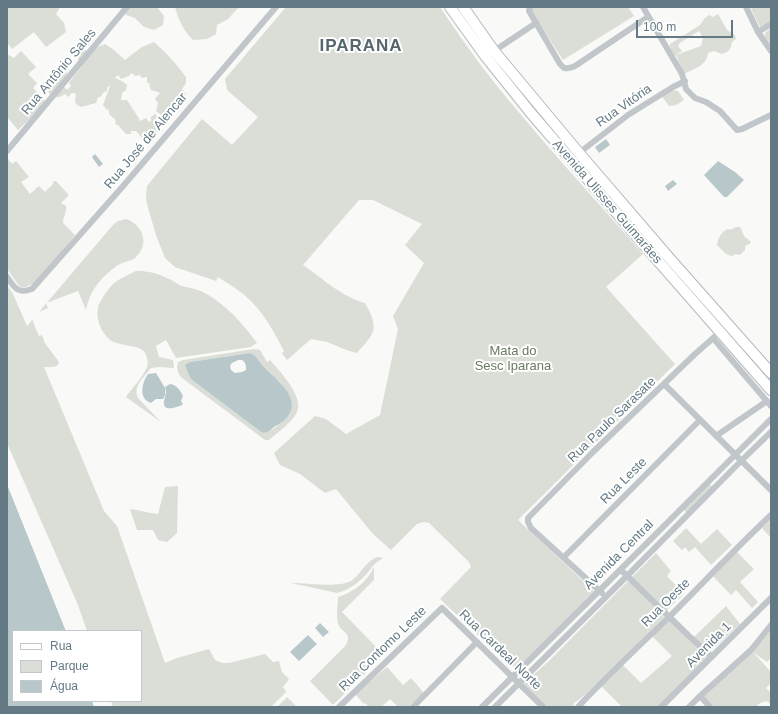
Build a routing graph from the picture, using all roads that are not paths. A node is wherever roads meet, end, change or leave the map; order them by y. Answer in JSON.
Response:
{"nodes":[{"id":1,"x":127,"y":7,"type":"edge"},
{"id":2,"x":276,"y":7,"type":"edge"},
{"id":3,"x":450,"y":7,"type":"edge"},
{"id":4,"x":463,"y":7,"type":"edge"},
{"id":5,"x":530,"y":7,"type":"edge"},
{"id":6,"x":643,"y":7,"type":"edge"},
{"id":7,"x":746,"y":7,"type":"edge"},
{"id":8,"x":648,"y":16,"type":"junction"},
{"id":9,"x":536,"y":22,"type":"junction"},
{"id":10,"x":771,"y":24,"type":"edge"},
{"id":11,"x":758,"y":32,"type":"junction"},
{"id":12,"x":494,"y":51,"type":"junction"},
{"id":13,"x":771,"y":51,"type":"edge"},
{"id":14,"x":685,"y":81,"type":"junction"},
{"id":15,"x":771,"y":115,"type":"edge"},
{"id":16,"x":7,"y":151,"type":"edge"},
{"id":17,"x":579,"y":153,"type":"junction"},
{"id":18,"x":7,"y":277,"type":"edge"},
{"id":19,"x":717,"y":335,"type":"junction"},
{"id":20,"x":769,"y":371,"type":"edge"},
{"id":21,"x":759,"y":376,"type":"junction"},
{"id":22,"x":664,"y":384,"type":"junction"},
{"id":23,"x":771,"y":390,"type":"edge"},
{"id":24,"x":769,"y":404,"type":"edge"},
{"id":25,"x":771,"y":419,"type":"edge"},
{"id":26,"x":700,"y":420,"type":"junction"},
{"id":27,"x":771,"y":432,"type":"edge"},
{"id":28,"x":716,"y":436,"type":"junction"},
{"id":29,"x":735,"y":454,"type":"junction"},
{"id":30,"x":741,"y":461,"type":"junction"},
{"id":31,"x":709,"y":481,"type":"junction"},
{"id":32,"x":715,"y":487,"type":"junction"},
{"id":33,"x":771,"y":490,"type":"edge"},
{"id":34,"x":771,"y":516,"type":"edge"},
{"id":35,"x":564,"y":557,"type":"junction"},
{"id":36,"x":621,"y":570,"type":"junction"},
{"id":37,"x":627,"y":576,"type":"junction"},
{"id":38,"x":600,"y":590,"type":"junction"},
{"id":39,"x":607,"y":596,"type":"junction"},
{"id":40,"x":771,"y":598,"type":"edge"},
{"id":41,"x":442,"y":608,"type":"joint"},
{"id":42,"x":669,"y":616,"type":"junction"},
{"id":43,"x":771,"y":625,"type":"edge"},
{"id":44,"x":478,"y":642,"type":"junction"},
{"id":45,"x":712,"y":657,"type":"junction"},
{"id":46,"x":512,"y":677,"type":"junction"},
{"id":47,"x":519,"y":683,"type":"junction"},
{"id":48,"x":700,"y":696,"type":"junction"},
{"id":49,"x":339,"y":707,"type":"edge"},
{"id":50,"x":413,"y":707,"type":"edge"},
{"id":51,"x":482,"y":707,"type":"edge"},
{"id":52,"x":495,"y":707,"type":"edge"},
{"id":53,"x":543,"y":707,"type":"edge"},
{"id":54,"x":578,"y":707,"type":"edge"},
{"id":55,"x":661,"y":707,"type":"edge"},
{"id":56,"x":690,"y":707,"type":"edge"},
{"id":57,"x":710,"y":707,"type":"edge"}],
"edges":[{"from":1,"to":16,"type":"street","name":"Rua Antônio Sales"},
{"from":2,"to":18,"type":"street","name":"Rua José de Alencar"},
{"from":3,"to":19,"type":"main road","name":"Avenida Ulisses Guimarães"},
{"from":4,"to":12,"type":"main road","name":"Avenida Ulisses Guimarães"},
{"from":5,"to":9,"type":"street"},
{"from":6,"to":8,"type":"street"},
{"from":7,"to":11,"type":"street"},
{"from":8,"to":9,"type":"street"},
{"from":8,"to":14,"type":"street"},
{"from":9,"to":12,"type":"street"},
{"from":10,"to":11,"type":"street"},
{"from":11,"to":13,"type":"street"},
{"from":12,"to":17,"type":"main road","name":"Avenida Ulisses Guimarães"},
{"from":14,"to":15,"type":"street"},
{"from":14,"to":17,"type":"street","name":"Rua Vitória"},
{"from":17,"to":20,"type":"main road","name":"Avenida Ulisses Guimarães"},
{"from":19,"to":21,"type":"main road","name":"Avenida Ulisses Guimarães"},
{"from":19,"to":22,"type":"street","name":"Rua Paulo Sarasate"},
{"from":19,"to":24,"type":"street"},
{"from":20,"to":21,"type":"main road"},
{"from":21,"to":23,"type":"main road","name":"Avenida Ulisses Guimarães"},
{"from":22,"to":26,"type":"street"},
{"from":22,"to":35,"type":"street","name":"Rua Paulo Sarasate"},
{"from":24,"to":28,"type":"street"},
{"from":25,"to":29,"type":"street","name":"Avenida Central"},
{"from":26,"to":28,"type":"street"},
{"from":26,"to":35,"type":"street","name":"Rua Leste"},
{"from":27,"to":30,"type":"street","name":"Avenida Central"},
{"from":28,"to":29,"type":"street"},
{"from":29,"to":30,"type":"street"},
{"from":29,"to":31,"type":"street","name":"Avenida Central"},
{"from":30,"to":32,"type":"street","name":"Avenida Central"},
{"from":30,"to":33,"type":"street"},
{"from":31,"to":32,"type":"street"},
{"from":31,"to":36,"type":"street","name":"Avenida Central"},
{"from":32,"to":37,"type":"street","name":"Avenida Central"},
{"from":34,"to":42,"type":"street","name":"Rua Oeste"},
{"from":35,"to":38,"type":"street"},
{"from":36,"to":37,"type":"street"},
{"from":36,"to":38,"type":"street","name":"Avenida Central"},
{"from":37,"to":39,"type":"street","name":"Avenida Central"},
{"from":37,"to":42,"type":"street"},
{"from":38,"to":39,"type":"street"},
{"from":38,"to":46,"type":"street","name":"Avenida Central"},
{"from":39,"to":47,"type":"street","name":"Avenida Central"},
{"from":40,"to":45,"type":"street","name":"Avenida 1"},
{"from":41,"to":44,"type":"street","name":"Rua Cardeal Norte"},
{"from":41,"to":49,"type":"street","name":"Rua Contomo Leste"},
{"from":42,"to":45,"type":"street"},
{"from":42,"to":54,"type":"street","name":"Rua Oeste"},
{"from":43,"to":48,"type":"street"},
{"from":44,"to":46,"type":"street","name":"Rua Cardeal Norte"},
{"from":44,"to":50,"type":"street"},
{"from":45,"to":55,"type":"street","name":"Avenida 1"},
{"from":46,"to":47,"type":"street","name":"Rua Cardeal Norte"},
{"from":46,"to":51,"type":"street","name":"Avenida Central"},
{"from":47,"to":52,"type":"street","name":"Avenida Central"},
{"from":47,"to":53,"type":"street","name":"Rua Cardeal Norte"},
{"from":48,"to":56,"type":"street"},
{"from":48,"to":57,"type":"street"}]}
